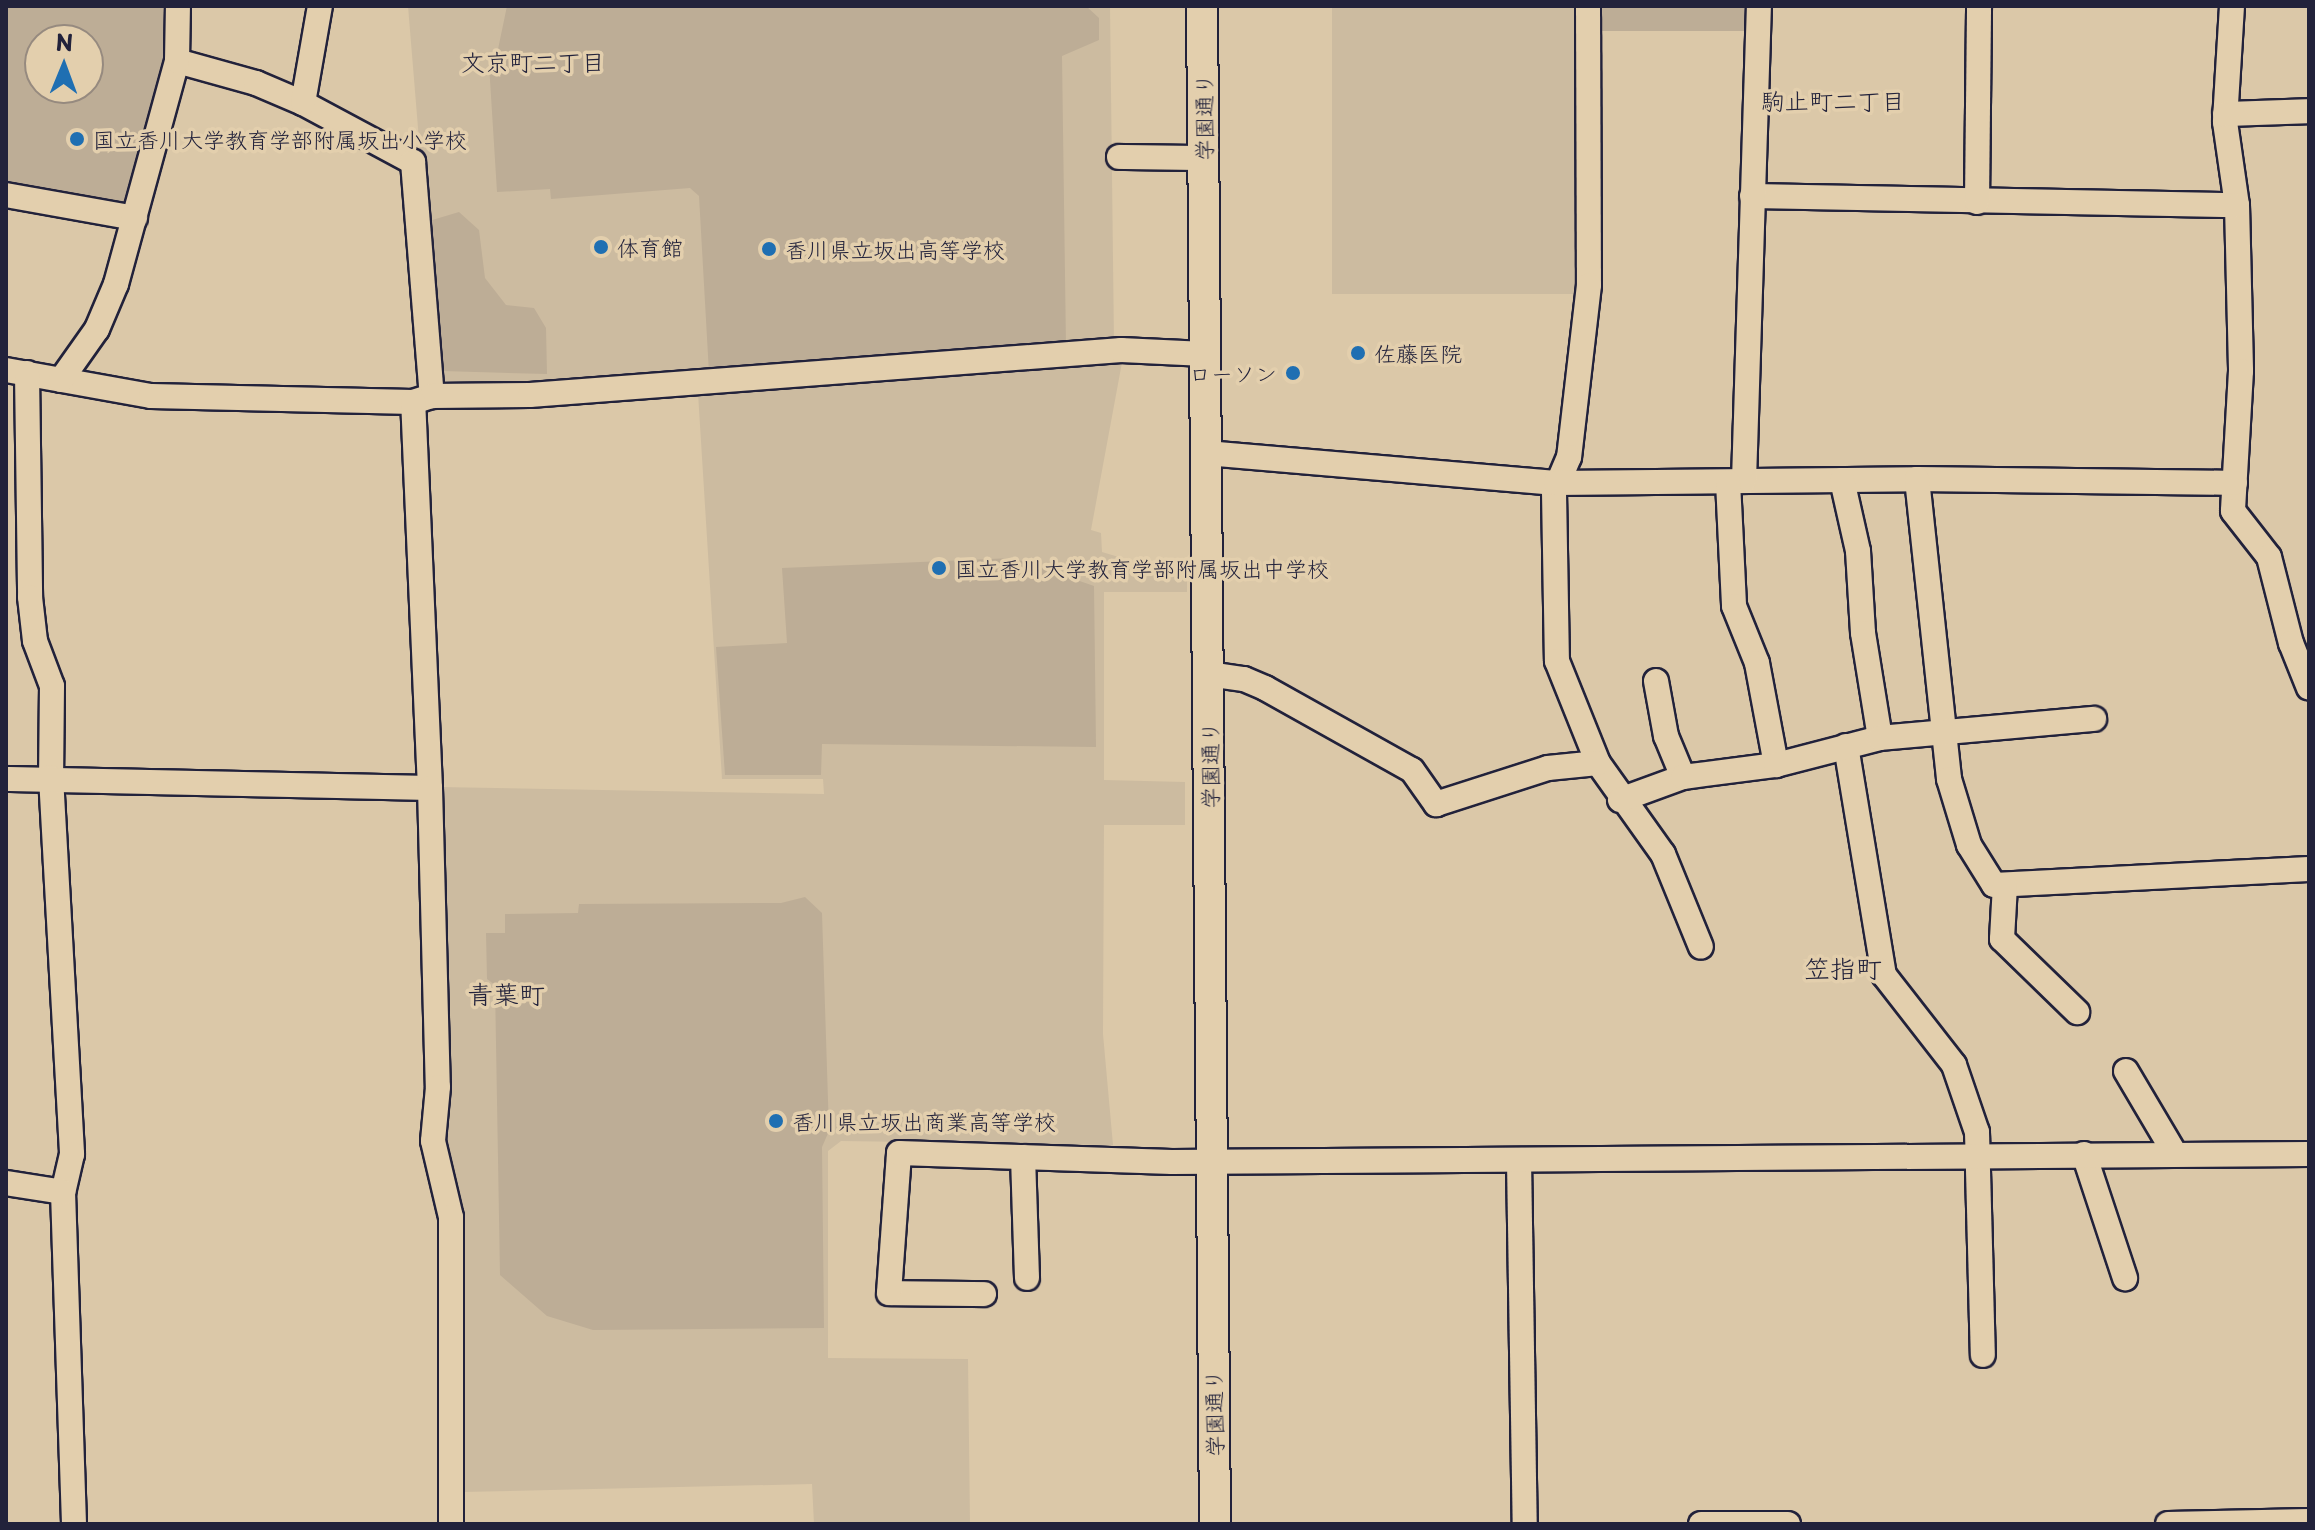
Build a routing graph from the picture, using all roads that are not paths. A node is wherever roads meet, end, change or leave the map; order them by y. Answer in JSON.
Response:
{"nodes":[{"id":1,"x":178,"y":6,"type":"edge"},
{"id":2,"x":320,"y":6,"type":"edge"},
{"id":3,"x":1202,"y":6,"type":"edge"},
{"id":4,"x":1588,"y":6,"type":"edge"},
{"id":5,"x":1759,"y":6,"type":"edge"},
{"id":6,"x":1979,"y":6,"type":"edge"},
{"id":7,"x":2232,"y":6,"type":"edge"},
{"id":8,"x":177,"y":61,"type":"junction"},
{"id":9,"x":303,"y":103,"type":"junction"},
{"id":10,"x":2309,"y":111,"type":"edge"},
{"id":11,"x":2225,"y":114,"type":"junction"},
{"id":12,"x":1119,"y":157,"type":"dead end"},
{"id":13,"x":1203,"y":158,"type":"junction"},
{"id":14,"x":6,"y":196,"type":"edge"},
{"id":15,"x":1752,"y":196,"type":"junction"},
{"id":16,"x":1977,"y":202,"type":"junction"},
{"id":17,"x":2237,"y":205,"type":"junction"},
{"id":18,"x":135,"y":218,"type":"junction"},
{"id":19,"x":1205,"y":354,"type":"junction"},
{"id":20,"x":16,"y":372,"type":"edge"},
{"id":21,"x":61,"y":380,"type":"junction"},
{"id":22,"x":423,"y":399,"type":"junction"},
{"id":23,"x":1206,"y":453,"type":"junction"},
{"id":24,"x":1917,"y":479,"type":"junction"},
{"id":25,"x":1842,"y":480,"type":"junction"},
{"id":26,"x":1736,"y":481,"type":"junction"},
{"id":27,"x":1556,"y":483,"type":"junction"},
{"id":28,"x":2235,"y":483,"type":"junction"},
{"id":29,"x":1208,"y":674,"type":"junction"},
{"id":30,"x":1656,"y":681,"type":"dead end"},
{"id":31,"x":2309,"y":688,"type":"edge"},
{"id":32,"x":2094,"y":719,"type":"dead end"},
{"id":33,"x":1947,"y":736,"type":"junction"},
{"id":34,"x":1880,"y":738,"type":"junction"},
{"id":35,"x":1846,"y":746,"type":"junction"},
{"id":36,"x":1598,"y":763,"type":"junction"},
{"id":37,"x":1776,"y":765,"type":"junction"},
{"id":38,"x":51,"y":777,"type":"junction"},
{"id":39,"x":1683,"y":777,"type":"junction"},
{"id":40,"x":6,"y":779,"type":"edge"},
{"id":41,"x":430,"y":788,"type":"junction"},
{"id":42,"x":1620,"y":800,"type":"junction"},
{"id":43,"x":2309,"y":869,"type":"edge"},
{"id":44,"x":2005,"y":885,"type":"junction"},
{"id":45,"x":1701,"y":947,"type":"dead end"},
{"id":46,"x":2077,"y":1012,"type":"dead end"},
{"id":47,"x":2126,"y":1071,"type":"dead end"},
{"id":48,"x":1979,"y":1154,"type":"junction"},
{"id":49,"x":2084,"y":1154,"type":"junction"},
{"id":50,"x":2175,"y":1154,"type":"junction"},
{"id":51,"x":2309,"y":1154,"type":"edge"},
{"id":52,"x":1023,"y":1157,"type":"junction"},
{"id":53,"x":1211,"y":1160,"type":"junction"},
{"id":54,"x":1519,"y":1160,"type":"junction"},
{"id":55,"x":6,"y":1183,"type":"edge"},
{"id":56,"x":63,"y":1192,"type":"junction"},
{"id":57,"x":1027,"y":1278,"type":"dead end"},
{"id":58,"x":2125,"y":1278,"type":"dead end"},
{"id":59,"x":984,"y":1294,"type":"dead end"},
{"id":60,"x":1983,"y":1355,"type":"dead end"},
{"id":61,"x":2295,"y":1522,"type":"edge"},
{"id":62,"x":74,"y":1524,"type":"edge"},
{"id":63,"x":451,"y":1524,"type":"edge"},
{"id":64,"x":1215,"y":1524,"type":"edge"},
{"id":65,"x":1525,"y":1524,"type":"edge"},
{"id":66,"x":1701,"y":1524,"type":"edge"},
{"id":67,"x":1788,"y":1524,"type":"edge"},
{"id":68,"x":2168,"y":1524,"type":"edge"}],
"edges":[{"from":1,"to":8,"type":"street"},
{"from":2,"to":9,"type":"street"},
{"from":3,"to":13,"type":"street","name":"学園通り"},
{"from":4,"to":27,"type":"street"},
{"from":5,"to":15,"type":"street"},
{"from":6,"to":16,"type":"street"},
{"from":7,"to":11,"type":"street"},
{"from":8,"to":9,"type":"street"},
{"from":8,"to":18,"type":"street"},
{"from":9,"to":22,"type":"street"},
{"from":10,"to":11,"type":"street"},
{"from":11,"to":17,"type":"street"},
{"from":12,"to":13,"type":"street"},
{"from":13,"to":19,"type":"street","name":"学園通り"},
{"from":14,"to":18,"type":"street"},
{"from":15,"to":16,"type":"street"},
{"from":15,"to":26,"type":"street"},
{"from":16,"to":17,"type":"street"},
{"from":17,"to":28,"type":"street"},
{"from":18,"to":21,"type":"street"},
{"from":19,"to":22,"type":"street"},
{"from":19,"to":23,"type":"street","name":"学園通り"},
{"from":20,"to":21,"type":"street"},
{"from":20,"to":38,"type":"street"},
{"from":21,"to":22,"type":"street"},
{"from":22,"to":41,"type":"street"},
{"from":23,"to":27,"type":"street"},
{"from":23,"to":29,"type":"street","name":"学園通り"},
{"from":24,"to":25,"type":"street"},
{"from":24,"to":28,"type":"street"},
{"from":24,"to":33,"type":"street"},
{"from":25,"to":26,"type":"street"},
{"from":25,"to":34,"type":"street"},
{"from":26,"to":27,"type":"street"},
{"from":26,"to":37,"type":"street"},
{"from":27,"to":36,"type":"street"},
{"from":28,"to":31,"type":"street"},
{"from":29,"to":36,"type":"street"},
{"from":29,"to":53,"type":"street","name":"学園通り"},
{"from":30,"to":39,"type":"street"},
{"from":32,"to":33,"type":"street"},
{"from":33,"to":34,"type":"street"},
{"from":33,"to":44,"type":"street"},
{"from":34,"to":35,"type":"street"},
{"from":35,"to":37,"type":"street"},
{"from":35,"to":48,"type":"street"},
{"from":36,"to":42,"type":"street"},
{"from":37,"to":39,"type":"street"},
{"from":38,"to":40,"type":"street"},
{"from":38,"to":41,"type":"street"},
{"from":38,"to":56,"type":"street"},
{"from":39,"to":42,"type":"street"},
{"from":41,"to":63,"type":"street"},
{"from":42,"to":45,"type":"street"},
{"from":43,"to":44,"type":"street"},
{"from":44,"to":46,"type":"street"},
{"from":47,"to":50,"type":"street"},
{"from":48,"to":49,"type":"street"},
{"from":48,"to":54,"type":"street"},
{"from":48,"to":60,"type":"street"},
{"from":49,"to":50,"type":"street"},
{"from":49,"to":58,"type":"street"},
{"from":50,"to":51,"type":"street"},
{"from":52,"to":53,"type":"street"},
{"from":52,"to":57,"type":"street"},
{"from":52,"to":59,"type":"street"},
{"from":53,"to":54,"type":"street"},
{"from":53,"to":64,"type":"street","name":"学園通り"},
{"from":54,"to":65,"type":"street"},
{"from":55,"to":56,"type":"street"},
{"from":56,"to":62,"type":"street"},
{"from":61,"to":68,"type":"street"},
{"from":66,"to":67,"type":"street"}]}
